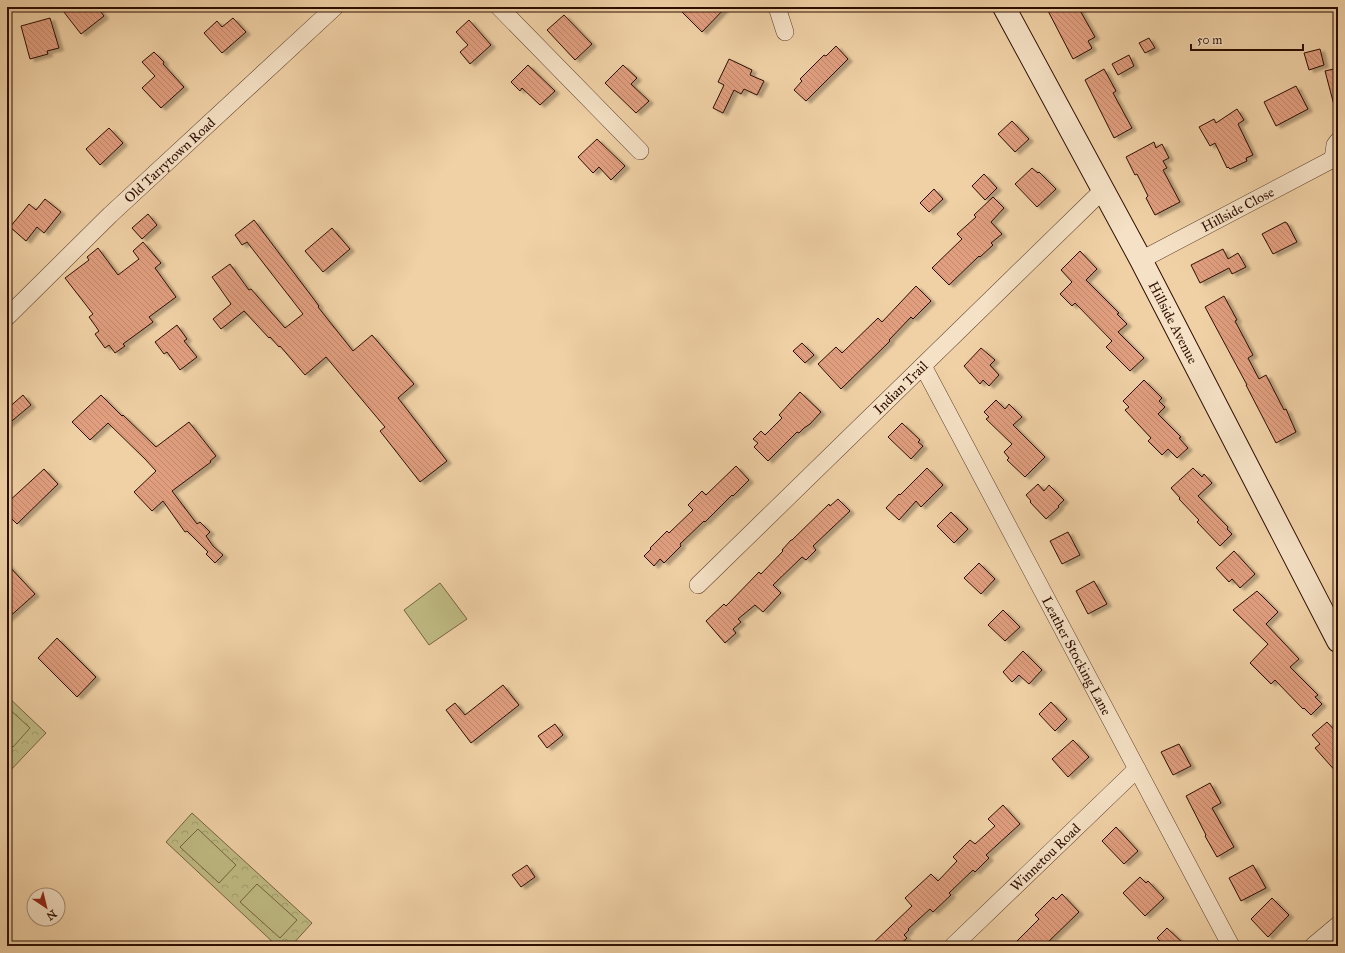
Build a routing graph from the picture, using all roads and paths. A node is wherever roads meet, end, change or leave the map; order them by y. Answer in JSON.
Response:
{"nodes":[{"id":1,"x":335,"y":7,"type":"edge"},
{"id":2,"x":499,"y":7,"type":"edge"},
{"id":3,"x":777,"y":7,"type":"edge"},
{"id":4,"x":1004,"y":7,"type":"edge"},
{"id":5,"x":785,"y":32,"type":"dead end"},
{"id":6,"x":1338,"y":141,"type":"edge"},
{"id":7,"x":640,"y":151,"type":"dead end"},
{"id":8,"x":1336,"y":160,"type":"edge"},
{"id":9,"x":1103,"y":190,"type":"junction"},
{"id":10,"x":1141,"y":260,"type":"junction"},
{"id":11,"x":7,"y":317,"type":"edge"},
{"id":12,"x":923,"y":366,"type":"junction"},
{"id":13,"x":698,"y":585,"type":"dead end"},
{"id":14,"x":1338,"y":641,"type":"edge"},
{"id":15,"x":1137,"y":769,"type":"junction"},
{"id":16,"x":1338,"y":925,"type":"edge"},
{"id":17,"x":953,"y":946,"type":"edge"},
{"id":18,"x":1231,"y":946,"type":"edge"},
{"id":19,"x":1312,"y":946,"type":"edge"}],
"edges":[{"from":1,"to":11,"type":"street","name":"Old Tarrytown Road"},
{"from":2,"to":7,"type":"street"},
{"from":3,"to":5,"type":"street"},
{"from":4,"to":9,"type":"main road","name":"Hillside Avenue"},
{"from":6,"to":8,"type":"street","name":"Hillside Close"},
{"from":8,"to":10,"type":"street","name":"Hillside Close"},
{"from":9,"to":10,"type":"main road","name":"Hillside Avenue"},
{"from":9,"to":12,"type":"street","name":"Indian Trail"},
{"from":10,"to":14,"type":"main road","name":"Hillside Avenue"},
{"from":12,"to":13,"type":"street","name":"Indian Trail"},
{"from":12,"to":15,"type":"street","name":"Leather Stocking Lane"},
{"from":15,"to":17,"type":"street","name":"Winnetou Road"},
{"from":15,"to":18,"type":"street","name":"Leather Stocking Lane"},
{"from":16,"to":19,"type":"street"}]}
